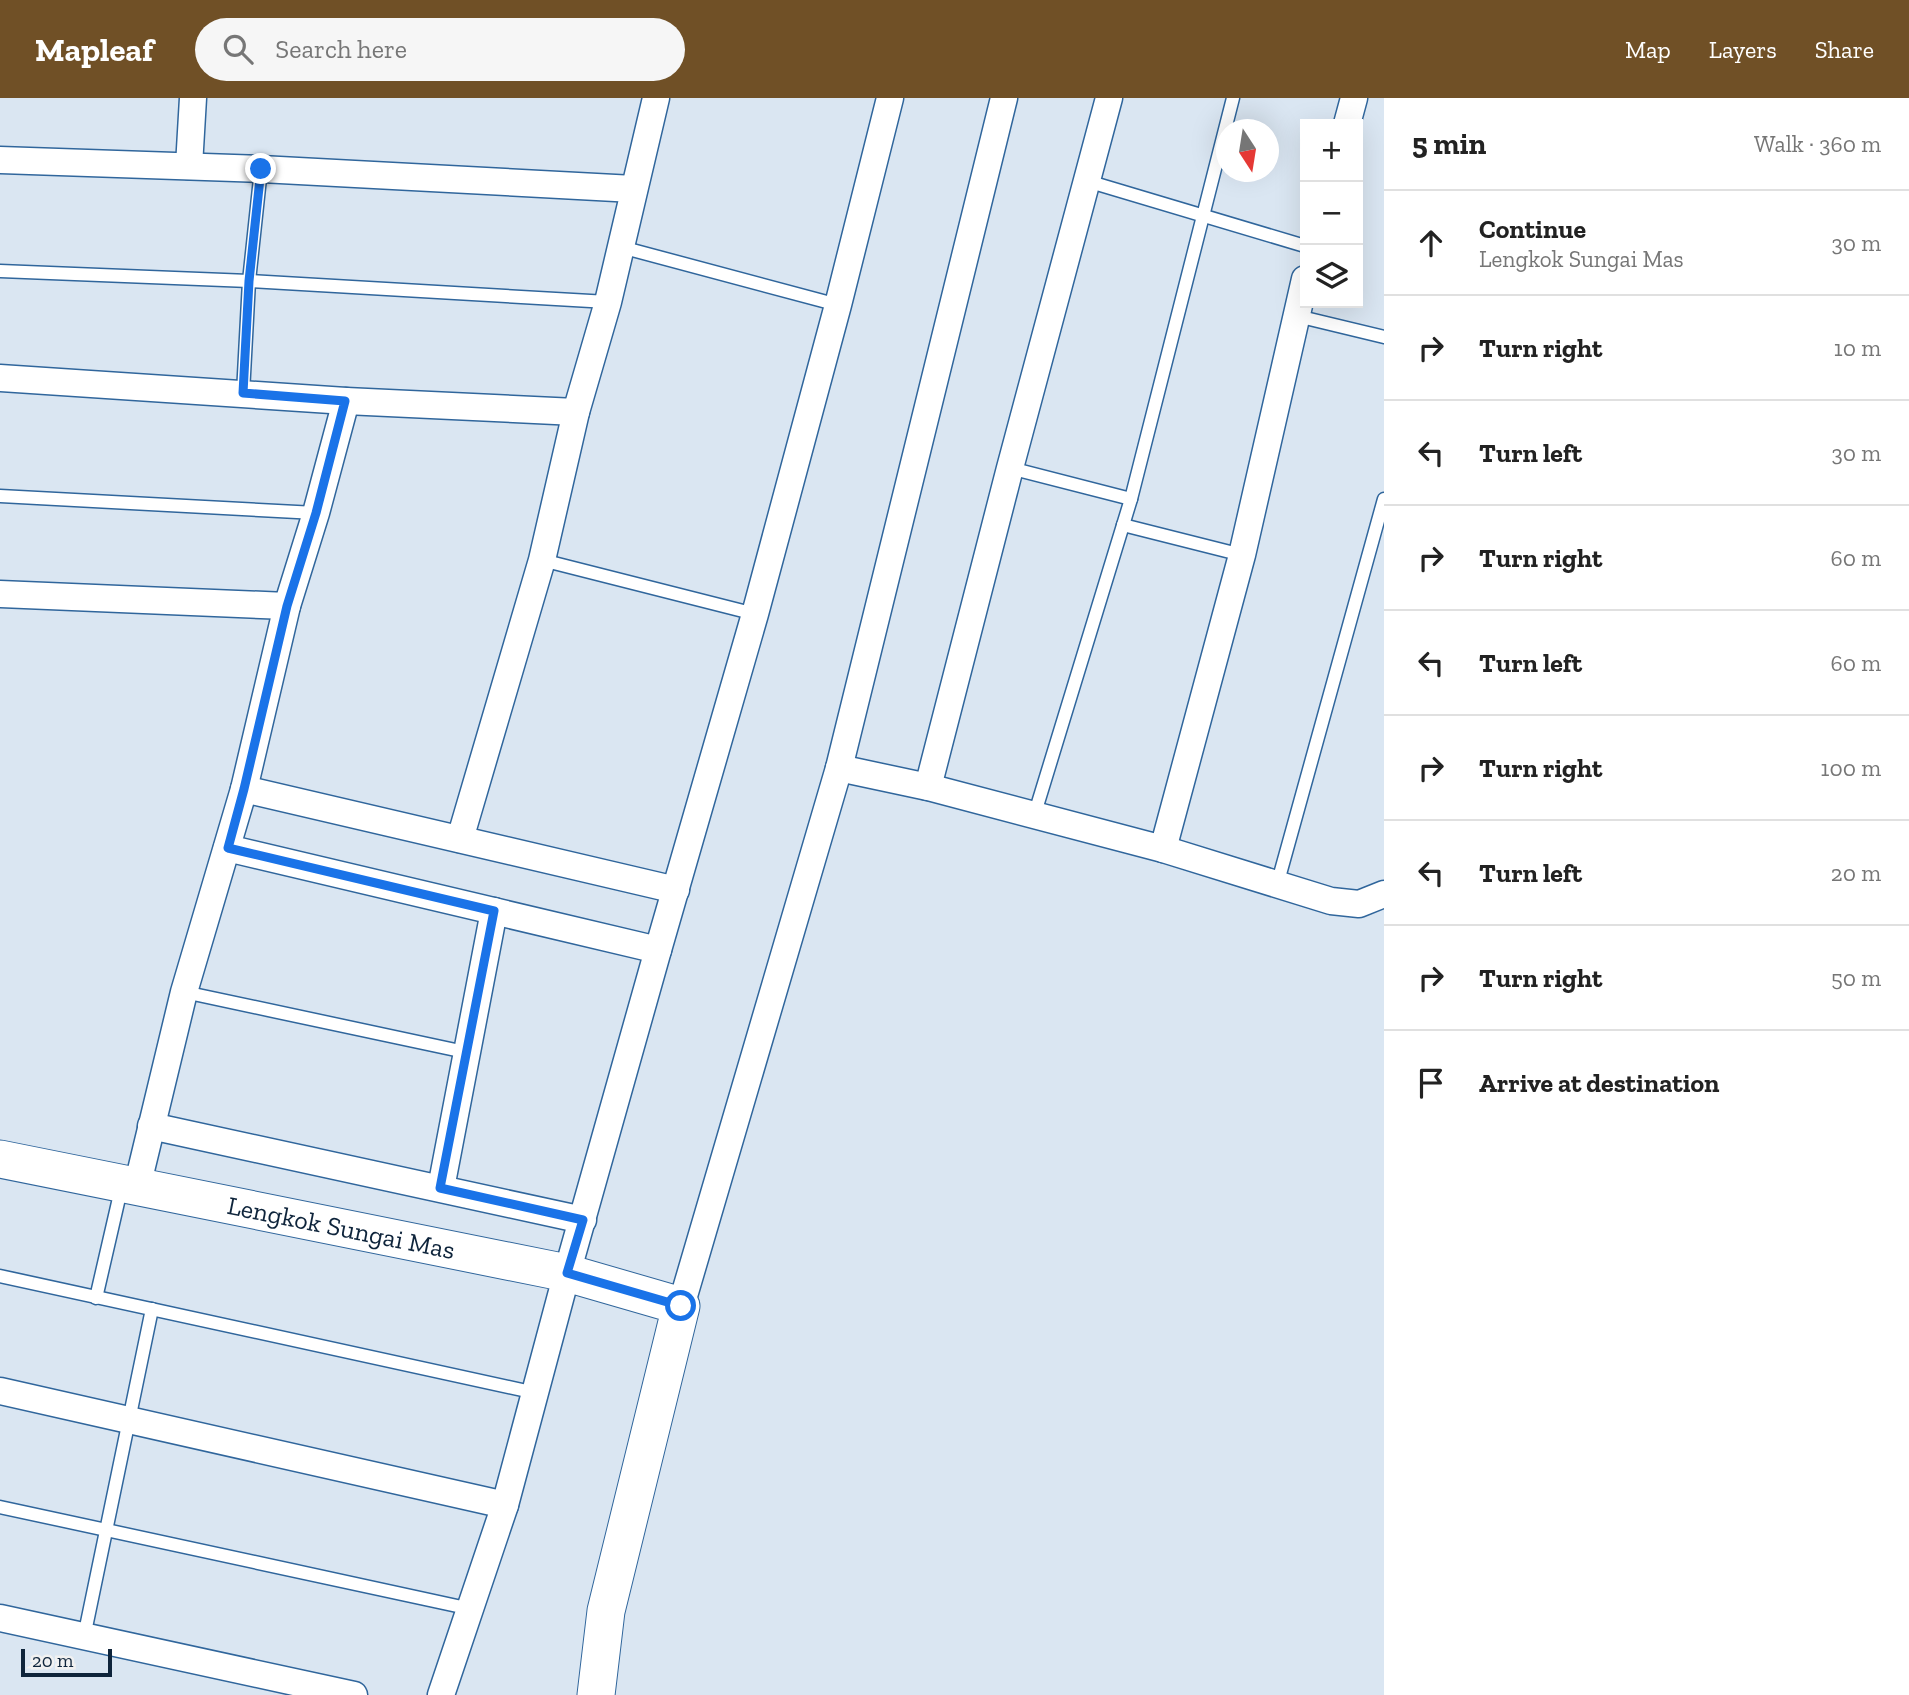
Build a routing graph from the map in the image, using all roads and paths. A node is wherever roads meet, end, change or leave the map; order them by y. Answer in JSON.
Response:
{"nodes":[{"id":1,"x":193,"y":98,"type":"edge"},
{"id":2,"x":656,"y":98,"type":"edge"},
{"id":3,"x":890,"y":98,"type":"edge"},
{"id":4,"x":1004,"y":98,"type":"edge"},
{"id":5,"x":1109,"y":98,"type":"edge"},
{"id":6,"x":1233,"y":98,"type":"edge"},
{"id":7,"x":1354,"y":98,"type":"edge"},
{"id":8,"x":1348,"y":119,"type":"edge"},
{"id":9,"x":0,"y":160,"type":"edge"},
{"id":10,"x":189,"y":166,"type":"junction"},
{"id":11,"x":261,"y":169,"type":"junction"},
{"id":12,"x":1087,"y":181,"type":"junction"},
{"id":13,"x":634,"y":190,"type":"junction"},
{"id":14,"x":1203,"y":216,"type":"junction"},
{"id":15,"x":1302,"y":245,"type":"edge"},
{"id":16,"x":621,"y":247,"type":"junction"},
{"id":17,"x":0,"y":271,"type":"edge"},
{"id":18,"x":249,"y":281,"type":"junction"},
{"id":19,"x":608,"y":302,"type":"junction"},
{"id":20,"x":1300,"y":302,"type":"edge"},
{"id":21,"x":838,"y":305,"type":"junction"},
{"id":22,"x":1297,"y":316,"type":"junction"},
{"id":23,"x":1384,"y":337,"type":"edge"},
{"id":24,"x":0,"y":378,"type":"edge"},
{"id":25,"x":243,"y":393,"type":"junction"},
{"id":26,"x":345,"y":401,"type":"junction"},
{"id":27,"x":576,"y":412,"type":"junction"},
{"id":28,"x":1010,"y":468,"type":"junction"},
{"id":29,"x":0,"y":496,"type":"edge"},
{"id":30,"x":1131,"y":499,"type":"junction"},
{"id":31,"x":1384,"y":499,"type":"edge"},
{"id":32,"x":316,"y":513,"type":"junction"},
{"id":33,"x":1123,"y":525,"type":"junction"},
{"id":34,"x":1242,"y":555,"type":"junction"},
{"id":35,"x":542,"y":560,"type":"junction"},
{"id":36,"x":0,"y":594,"type":"edge"},
{"id":37,"x":287,"y":606,"type":"junction"},
{"id":38,"x":755,"y":614,"type":"junction"},
{"id":39,"x":839,"y":768,"type":"junction"},
{"id":40,"x":928,"y":787,"type":"junction"},
{"id":41,"x":244,"y":789,"type":"junction"},
{"id":42,"x":1034,"y":816,"type":"junction"},
{"id":43,"x":460,"y":839,"type":"junction"},
{"id":44,"x":228,"y":848,"type":"junction"},
{"id":45,"x":1163,"y":849,"type":"junction"},
{"id":46,"x":1277,"y":886,"type":"junction"},
{"id":47,"x":677,"y":890,"type":"junction"},
{"id":48,"x":1384,"y":894,"type":"edge"},
{"id":49,"x":494,"y":911,"type":"junction"},
{"id":50,"x":658,"y":950,"type":"junction"},
{"id":51,"x":184,"y":992,"type":"junction"},
{"id":52,"x":465,"y":1052,"type":"junction"},
{"id":53,"x":151,"y":1126,"type":"junction"},
{"id":54,"x":0,"y":1159,"type":"edge"},
{"id":55,"x":129,"y":1186,"type":"junction"},
{"id":56,"x":440,"y":1188,"type":"junction"},
{"id":57,"x":583,"y":1220,"type":"junction"},
{"id":58,"x":567,"y":1273,"type":"junction"},
{"id":59,"x":0,"y":1276,"type":"edge"},
{"id":60,"x":96,"y":1297,"type":"junction"},
{"id":61,"x":681,"y":1306,"type":"junction"},
{"id":62,"x":152,"y":1309,"type":"junction"},
{"id":63,"x":0,"y":1391,"type":"edge"},
{"id":64,"x":536,"y":1393,"type":"junction"},
{"id":65,"x":129,"y":1420,"type":"junction"},
{"id":66,"x":505,"y":1505,"type":"junction"},
{"id":67,"x":0,"y":1507,"type":"edge"},
{"id":68,"x":106,"y":1531,"type":"junction"},
{"id":69,"x":471,"y":1609,"type":"junction"},
{"id":70,"x":0,"y":1618,"type":"edge"},
{"id":71,"x":84,"y":1637,"type":"junction"},
{"id":72,"x":354,"y":1695,"type":"edge"},
{"id":73,"x":441,"y":1695,"type":"edge"},
{"id":74,"x":596,"y":1695,"type":"edge"}],
"edges":[{"from":1,"to":10,"type":"street"},
{"from":2,"to":13,"type":"street"},
{"from":3,"to":21,"type":"street"},
{"from":4,"to":39,"type":"street"},
{"from":5,"to":12,"type":"street"},
{"from":6,"to":14,"type":"lane"},
{"from":7,"to":8,"type":"street"},
{"from":9,"to":10,"type":"street"},
{"from":10,"to":11,"type":"street"},
{"from":11,"to":13,"type":"street"},
{"from":11,"to":18,"type":"lane"},
{"from":12,"to":14,"type":"lane"},
{"from":12,"to":28,"type":"street"},
{"from":13,"to":16,"type":"street"},
{"from":14,"to":15,"type":"lane"},
{"from":14,"to":30,"type":"lane"},
{"from":16,"to":19,"type":"street"},
{"from":16,"to":21,"type":"lane"},
{"from":17,"to":18,"type":"lane"},
{"from":18,"to":19,"type":"lane"},
{"from":18,"to":25,"type":"lane"},
{"from":19,"to":27,"type":"street"},
{"from":20,"to":22,"type":"street"},
{"from":21,"to":38,"type":"street"},
{"from":22,"to":23,"type":"lane"},
{"from":22,"to":34,"type":"street"},
{"from":24,"to":25,"type":"street"},
{"from":25,"to":26,"type":"street"},
{"from":26,"to":27,"type":"street"},
{"from":26,"to":32,"type":"street"},
{"from":27,"to":35,"type":"street"},
{"from":28,"to":30,"type":"lane"},
{"from":28,"to":40,"type":"street"},
{"from":29,"to":32,"type":"lane"},
{"from":30,"to":33,"type":"lane"},
{"from":31,"to":46,"type":"lane"},
{"from":32,"to":37,"type":"street"},
{"from":33,"to":34,"type":"lane"},
{"from":33,"to":42,"type":"lane"},
{"from":34,"to":45,"type":"street"},
{"from":35,"to":38,"type":"lane"},
{"from":35,"to":43,"type":"street"},
{"from":36,"to":37,"type":"street"},
{"from":37,"to":41,"type":"street"},
{"from":38,"to":47,"type":"street"},
{"from":39,"to":40,"type":"street"},
{"from":39,"to":61,"type":"street"},
{"from":40,"to":42,"type":"street"},
{"from":41,"to":43,"type":"street"},
{"from":41,"to":44,"type":"street"},
{"from":42,"to":45,"type":"street"},
{"from":43,"to":47,"type":"street"},
{"from":44,"to":49,"type":"street"},
{"from":44,"to":51,"type":"street"},
{"from":45,"to":46,"type":"street"},
{"from":46,"to":48,"type":"street"},
{"from":47,"to":50,"type":"street"},
{"from":49,"to":50,"type":"street"},
{"from":49,"to":52,"type":"street"},
{"from":50,"to":57,"type":"street"},
{"from":51,"to":52,"type":"lane"},
{"from":51,"to":53,"type":"street"},
{"from":52,"to":56,"type":"street"},
{"from":53,"to":55,"type":"street"},
{"from":53,"to":56,"type":"street"},
{"from":54,"to":55,"type":"street","name":"Lengkok Sungai Mas"},
{"from":55,"to":58,"type":"street","name":"Lengkok Sungai Mas"},
{"from":55,"to":60,"type":"lane"},
{"from":56,"to":57,"type":"street"},
{"from":57,"to":58,"type":"street"},
{"from":58,"to":61,"type":"street","name":"Lengkok Sungai Mas"},
{"from":58,"to":64,"type":"street"},
{"from":59,"to":60,"type":"lane"},
{"from":60,"to":62,"type":"lane"},
{"from":61,"to":74,"type":"street"},
{"from":62,"to":64,"type":"lane"},
{"from":62,"to":65,"type":"lane"},
{"from":63,"to":65,"type":"street"},
{"from":64,"to":66,"type":"street"},
{"from":65,"to":66,"type":"street"},
{"from":65,"to":68,"type":"lane"},
{"from":66,"to":69,"type":"street"},
{"from":67,"to":68,"type":"lane"},
{"from":68,"to":69,"type":"lane"},
{"from":68,"to":71,"type":"lane"},
{"from":69,"to":73,"type":"street"},
{"from":70,"to":71,"type":"street"},
{"from":71,"to":72,"type":"street"}]}
